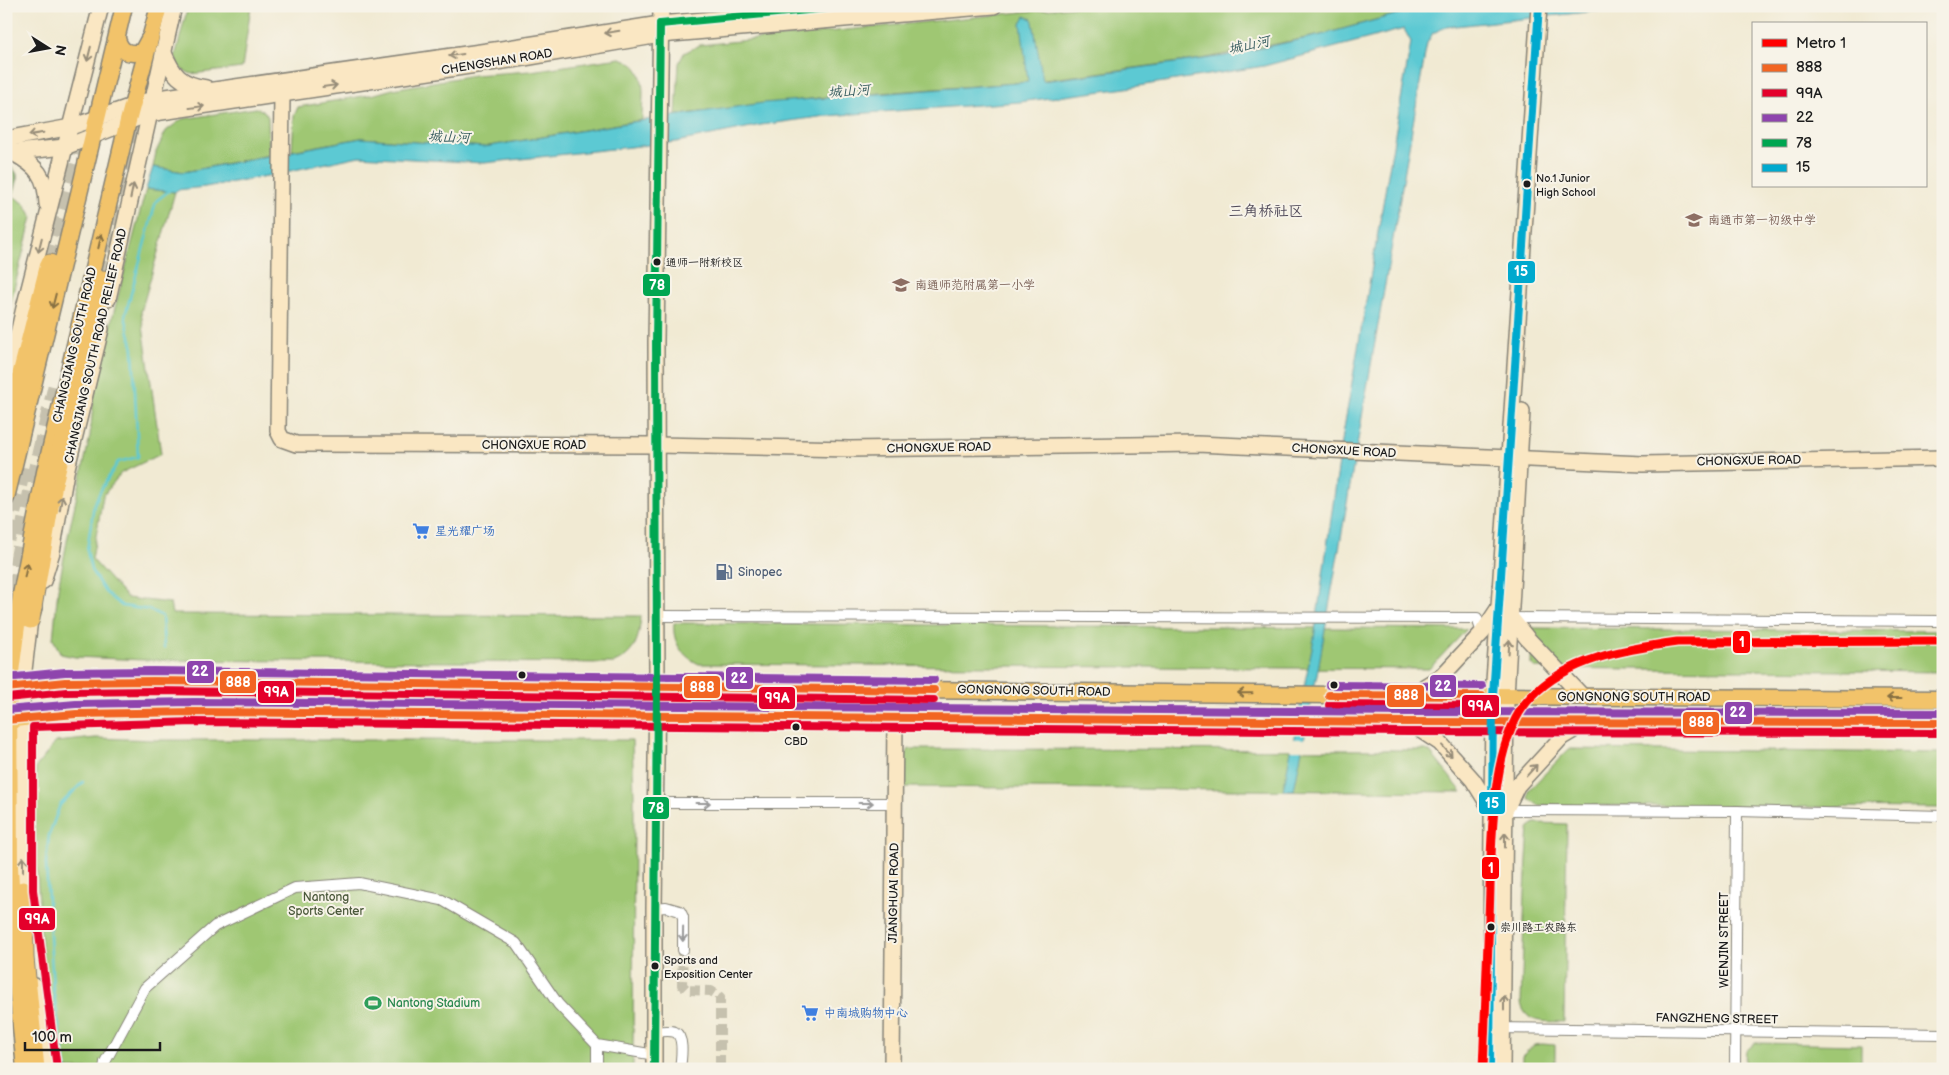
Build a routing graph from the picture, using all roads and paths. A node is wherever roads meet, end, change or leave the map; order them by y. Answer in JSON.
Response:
{"nodes":[{"id":1,"x":101,"y":6,"type":"edge"},
{"id":2,"x":124,"y":6,"type":"edge"},
{"id":3,"x":159,"y":6,"type":"edge"},
{"id":4,"x":174,"y":6,"type":"edge"},
{"id":5,"x":661,"y":6,"type":"edge"},
{"id":6,"x":852,"y":6,"type":"edge"},
{"id":7,"x":994,"y":6,"type":"edge"},
{"id":8,"x":1539,"y":6,"type":"edge"},
{"id":9,"x":1549,"y":6,"type":"edge"},
{"id":10,"x":1543,"y":26,"type":"junction"},
{"id":11,"x":660,"y":30,"type":"junction"},
{"id":12,"x":151,"y":35,"type":"junction"},
{"id":13,"x":116,"y":39,"type":"junction"},
{"id":14,"x":164,"y":51,"type":"junction"},
{"id":15,"x":215,"y":90,"type":"junction"},
{"id":16,"x":282,"y":94,"type":"junction"},
{"id":17,"x":150,"y":106,"type":"junction"},
{"id":18,"x":130,"y":114,"type":"junction"},
{"id":19,"x":98,"y":117,"type":"junction"},
{"id":20,"x":71,"y":128,"type":"junction"},
{"id":21,"x":94,"y":134,"type":"junction"},
{"id":22,"x":6,"y":139,"type":"edge"},
{"id":23,"x":65,"y":147,"type":"junction"},
{"id":24,"x":10,"y":153,"type":"edge"},
{"id":25,"x":48,"y":215,"type":"junction"},
{"id":26,"x":50,"y":264,"type":"tunnel mouth"},
{"id":27,"x":103,"y":280,"type":"tunnel mouth"},
{"id":28,"x":6,"y":386,"type":"edge"},
{"id":29,"x":6,"y":437,"type":"edge"},
{"id":30,"x":657,"y":445,"type":"junction"},
{"id":31,"x":1943,"y":458,"type":"edge"},
{"id":32,"x":1514,"y":459,"type":"junction"},
{"id":33,"x":6,"y":498,"type":"edge"},
{"id":34,"x":1499,"y":608,"type":"junction"},
{"id":35,"x":657,"y":616,"type":"junction"},
{"id":36,"x":1511,"y":618,"type":"junction"},
{"id":37,"x":30,"y":619,"type":"junction"},
{"id":38,"x":1943,"y":621,"type":"edge"},
{"id":39,"x":1482,"y":633,"type":"junction"},
{"id":40,"x":12,"y":687,"type":"edge"},
{"id":41,"x":657,"y":687,"type":"junction"},
{"id":42,"x":1411,"y":694,"type":"junction"},
{"id":43,"x":1499,"y":696,"type":"junction"},
{"id":44,"x":1583,"y":697,"type":"junction"},
{"id":45,"x":1943,"y":699,"type":"edge"},
{"id":46,"x":657,"y":716,"type":"junction"},
{"id":47,"x":896,"y":717,"type":"junction"},
{"id":48,"x":13,"y":719,"type":"edge"},
{"id":49,"x":1408,"y":722,"type":"junction"},
{"id":50,"x":1499,"y":722,"type":"junction"},
{"id":51,"x":1586,"y":723,"type":"junction"},
{"id":52,"x":1943,"y":724,"type":"edge"},
{"id":53,"x":655,"y":803,"type":"junction"},
{"id":54,"x":896,"y":803,"type":"junction"},
{"id":55,"x":1498,"y":810,"type":"junction"},
{"id":56,"x":1737,"y":812,"type":"junction"},
{"id":57,"x":1943,"y":816,"type":"edge"},
{"id":58,"x":23,"y":892,"type":"junction"},
{"id":59,"x":654,"y":908,"type":"junction"},
{"id":60,"x":683,"y":950,"type":"tunnel mouth"},
{"id":61,"x":1497,"y":1028,"type":"junction"},
{"id":62,"x":654,"y":1032,"type":"junction"},
{"id":63,"x":1736,"y":1032,"type":"junction"},
{"id":64,"x":1943,"y":1034,"type":"edge"},
{"id":65,"x":597,"y":1044,"type":"junction"},
{"id":66,"x":654,"y":1062,"type":"edge"},
{"id":67,"x":25,"y":1069,"type":"edge"},
{"id":68,"x":35,"y":1069,"type":"edge"},
{"id":69,"x":47,"y":1069,"type":"edge"},
{"id":70,"x":104,"y":1069,"type":"edge"},
{"id":71,"x":597,"y":1069,"type":"edge"},
{"id":72,"x":680,"y":1069,"type":"edge"},
{"id":73,"x":892,"y":1069,"type":"edge"},
{"id":74,"x":1490,"y":1069,"type":"edge"},
{"id":75,"x":1502,"y":1069,"type":"edge"},
{"id":76,"x":1735,"y":1069,"type":"edge"}],
"edges":[{"from":1,"to":20,"type":"street","one_way":true},
{"from":2,"to":13,"type":"main road"},
{"from":3,"to":12,"type":"main road","name":"CHANGJIANG SOUTH ROAD"},
{"from":4,"to":14,"type":"street","name":"CHANGJIANG SOUTH ROAD RELIEF ROAD"},
{"from":5,"to":11,"type":"street"},
{"from":6,"to":11,"type":"street","name":"CHENGSHAN ROAD"},
{"from":7,"to":11,"type":"street","name":"CHENGSHAN ROAD"},
{"from":8,"to":10,"type":"street"},
{"from":9,"to":10,"type":"street"},
{"from":10,"to":32,"type":"street"},
{"from":11,"to":15,"type":"street","name":"CHENGSHAN ROAD","one_way":true},
{"from":16,"to":11,"type":"street","name":"CHENGSHAN ROAD","one_way":true},
{"from":11,"to":30,"type":"street"},
{"from":12,"to":13,"type":"main road"},
{"from":12,"to":18,"type":"main road","name":"CHANGJIANG SOUTH ROAD"},
{"from":13,"to":19,"type":"main road"},
{"from":14,"to":15,"type":"street"},
{"from":14,"to":17,"type":"street","name":"CHANGJIANG SOUTH ROAD RELIEF ROAD"},
{"from":15,"to":17,"type":"street","name":"CHENGSHAN ROAD"},
{"from":17,"to":16,"type":"street","name":"CHENGSHAN ROAD","one_way":true},
{"from":16,"to":30,"type":"street","name":"CHONGXUE ROAD"},
{"from":17,"to":18,"type":"street","name":"CHENGSHAN ROAD"},
{"from":37,"to":17,"type":"street","name":"CHANGJIANG SOUTH ROAD RELIEF ROAD","one_way":true},
{"from":18,"to":19,"type":"street","name":"CHENGSHAN ROAD"},
{"from":18,"to":21,"type":"street","name":"CHENGSHAN ROAD"},
{"from":40,"to":18,"type":"main road","name":"CHANGJIANG SOUTH ROAD","one_way":true},
{"from":19,"to":20,"type":"street","name":"CHENGSHAN ROAD"},
{"from":19,"to":21,"type":"main road"},
{"from":20,"to":22,"type":"street","name":"CHENGSHAN ROAD","one_way":true},
{"from":20,"to":23,"type":"street"},
{"from":21,"to":23,"type":"street","name":"CHENGSHAN ROAD"},
{"from":21,"to":33,"type":"main road","one_way":true},
{"from":23,"to":24,"type":"street","name":"CHENGSHAN ROAD"},
{"from":23,"to":25,"type":"street"},
{"from":24,"to":25,"type":"street"},
{"from":25,"to":28,"type":"street","one_way":true},
{"from":26,"to":29,"type":"highway"},
{"from":27,"to":37,"type":"highway"},
{"from":30,"to":32,"type":"street","name":"CHONGXUE ROAD"},
{"from":30,"to":35,"type":"street"},
{"from":31,"to":32,"type":"street","name":"CHONGXUE ROAD"},
{"from":32,"to":34,"type":"street"},
{"from":32,"to":36,"type":"street"},
{"from":34,"to":39,"type":"street"},
{"from":34,"to":43,"type":"street"},
{"from":35,"to":39,"type":"street"},
{"from":35,"to":41,"type":"street"},
{"from":36,"to":38,"type":"street"},
{"from":43,"to":36,"type":"street","one_way":true},
{"from":36,"to":44,"type":"street"},
{"from":37,"to":40,"type":"street","name":"CHANGJIANG SOUTH ROAD RELIEF ROAD"},
{"from":39,"to":42,"type":"street"},
{"from":40,"to":41,"type":"main road","name":"GONGNONG SOUTH ROAD"},
{"from":40,"to":48,"type":"main road","name":"CHANGJIANG SOUTH ROAD"},
{"from":42,"to":41,"type":"main road","name":"GONGNONG SOUTH ROAD","one_way":true},
{"from":41,"to":46,"type":"street"},
{"from":42,"to":43,"type":"main road","name":"GONGNONG SOUTH ROAD"},
{"from":43,"to":44,"type":"main road","name":"GONGNONG SOUTH ROAD"},
{"from":43,"to":50,"type":"street"},
{"from":45,"to":44,"type":"main road","name":"GONGNONG SOUTH ROAD","one_way":true},
{"from":46,"to":47,"type":"main road","name":"GONGNONG SOUTH ROAD"},
{"from":46,"to":48,"type":"main road","name":"GONGNONG SOUTH ROAD"},
{"from":46,"to":53,"type":"street"},
{"from":47,"to":49,"type":"main road","name":"GONGNONG SOUTH ROAD"},
{"from":47,"to":54,"type":"street","name":"JIANGHUAI ROAD"},
{"from":58,"to":48,"type":"street","one_way":true},
{"from":48,"to":67,"type":"main road","name":"CHANGJIANG SOUTH ROAD"},
{"from":49,"to":50,"type":"main road","name":"GONGNONG SOUTH ROAD"},
{"from":49,"to":55,"type":"street","one_way":true},
{"from":50,"to":51,"type":"main road","name":"GONGNONG SOUTH ROAD"},
{"from":50,"to":55,"type":"street"},
{"from":51,"to":52,"type":"main road","name":"GONGNONG SOUTH ROAD"},
{"from":55,"to":51,"type":"street","one_way":true},
{"from":53,"to":54,"type":"street","one_way":true},
{"from":53,"to":59,"type":"street"},
{"from":54,"to":73,"type":"street","name":"JIANGHUAI ROAD"},
{"from":55,"to":56,"type":"street"},
{"from":55,"to":61,"type":"street"},
{"from":56,"to":57,"type":"street"},
{"from":56,"to":63,"type":"street","name":"WENJIN STREET"},
{"from":58,"to":68,"type":"highway"},
{"from":58,"to":69,"type":"street"},
{"from":59,"to":60,"type":"street","one_way":true},
{"from":59,"to":62,"type":"street"},
{"from":61,"to":63,"type":"street","name":"FANGZHENG STREET"},
{"from":61,"to":74,"type":"street"},
{"from":61,"to":75,"type":"street"},
{"from":62,"to":66,"type":"street"},
{"from":62,"to":72,"type":"street"},
{"from":63,"to":64,"type":"street","name":"FANGZHENG STREET"},
{"from":63,"to":76,"type":"street","name":"WENJIN STREET"},
{"from":65,"to":66,"type":"street"},
{"from":65,"to":70,"type":"street"},
{"from":65,"to":71,"type":"street"}]}
